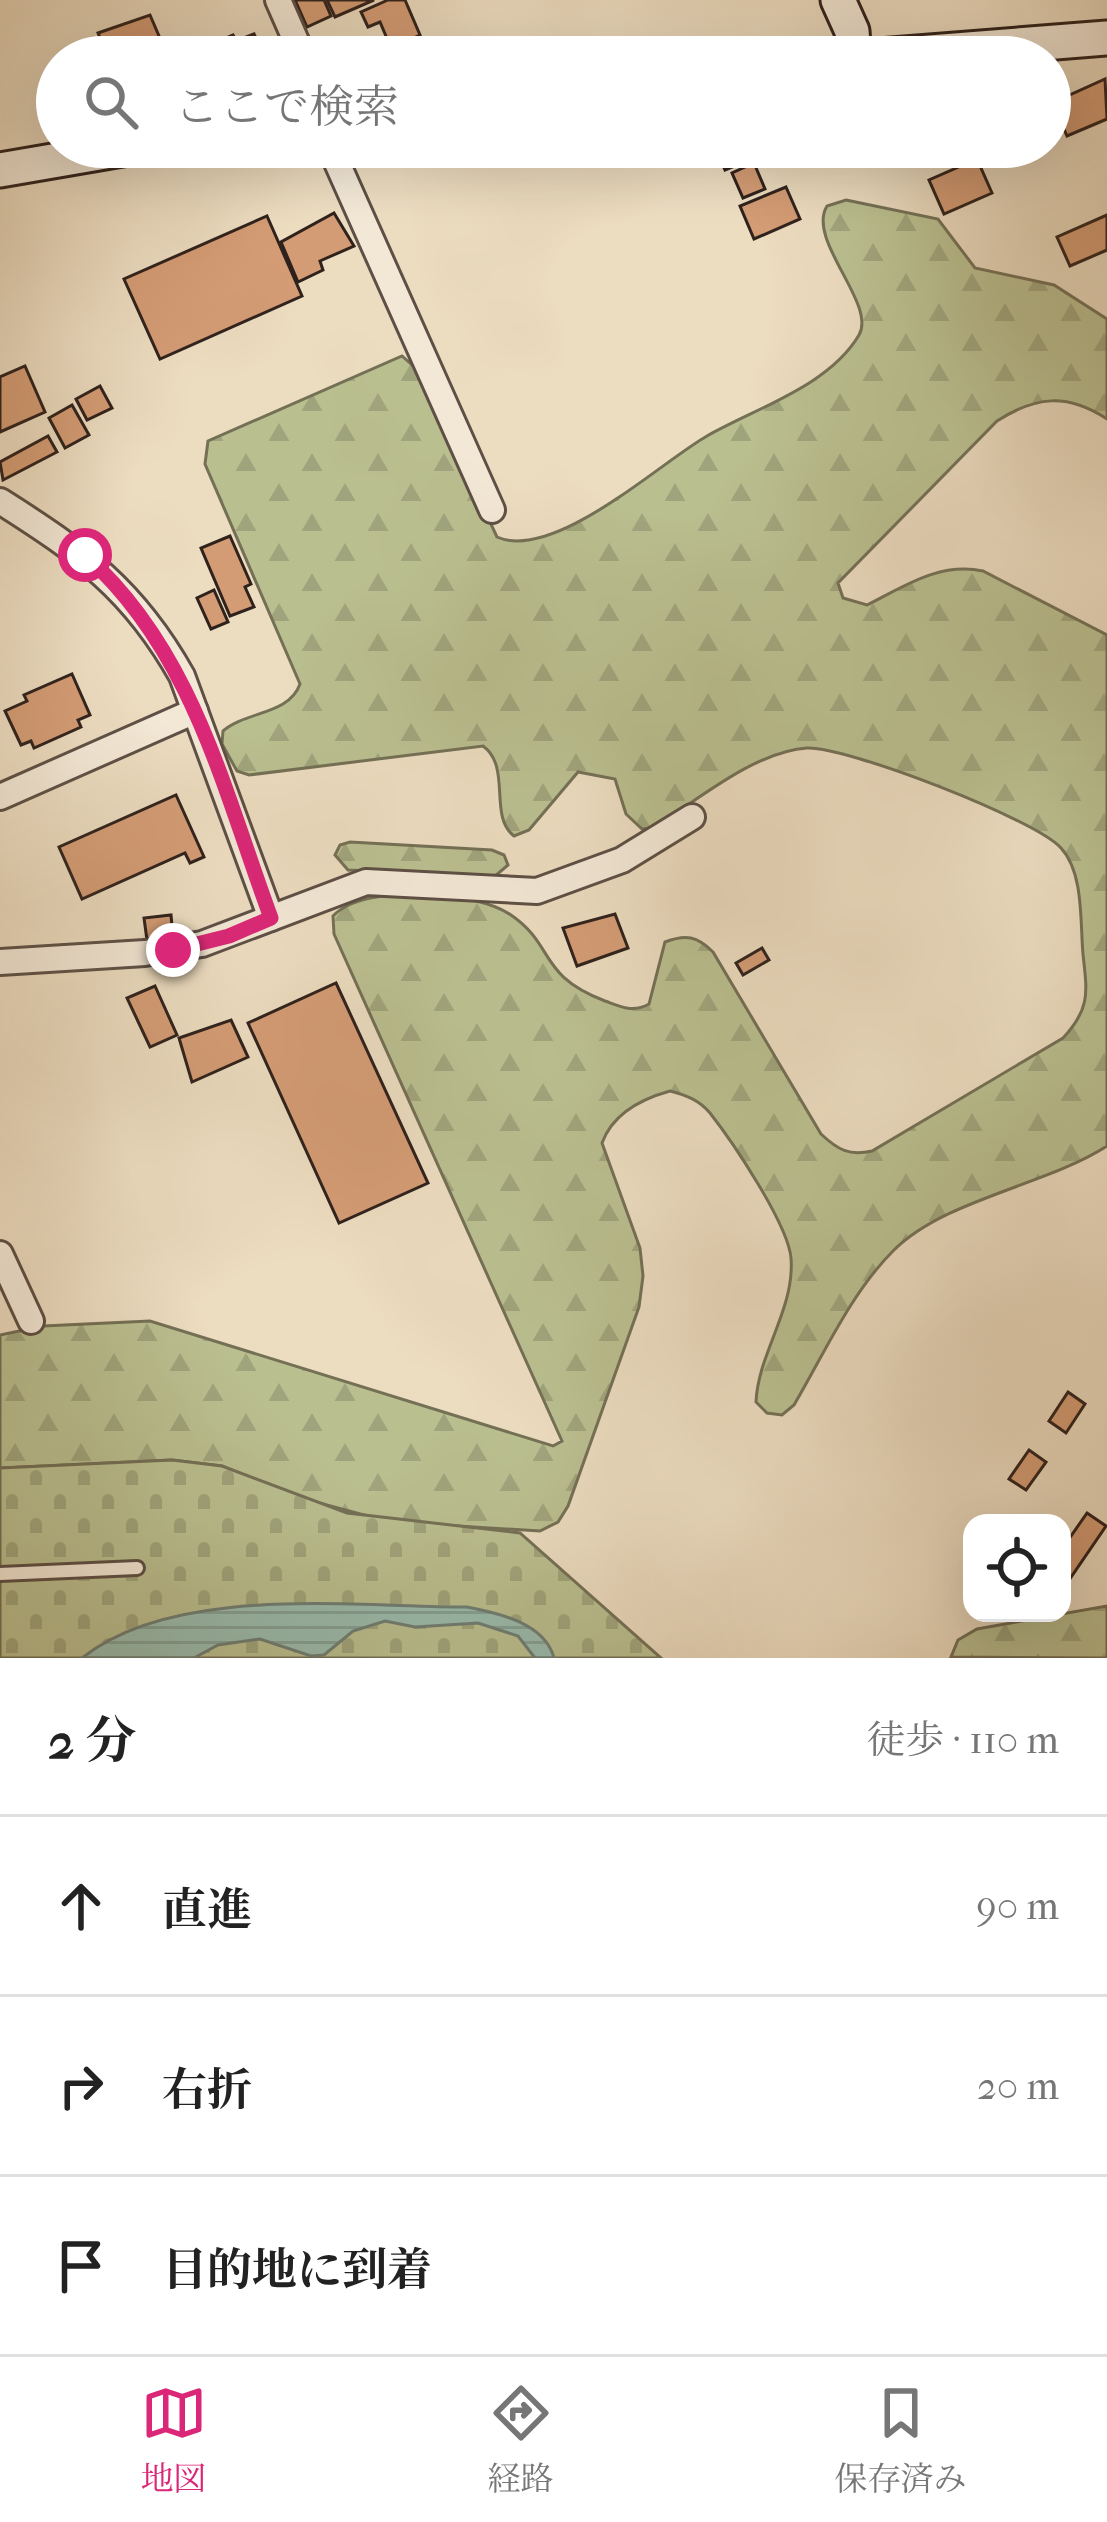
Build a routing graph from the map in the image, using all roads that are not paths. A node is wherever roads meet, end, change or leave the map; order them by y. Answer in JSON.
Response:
{"nodes":[{"id":1,"x":278,"y":0,"type":"edge"},
{"id":2,"x":838,"y":0,"type":"edge"},
{"id":3,"x":294,"y":36,"type":"edge"},
{"id":4,"x":852,"y":36,"type":"edge"},
{"id":5,"x":1107,"y":38,"type":"edge"},
{"id":6,"x":1071,"y":41,"type":"edge"},
{"id":7,"x":36,"y":164,"type":"edge"},
{"id":8,"x":339,"y":168,"type":"edge"},
{"id":9,"x":0,"y":170,"type":"edge"},
{"id":10,"x":0,"y":501,"type":"edge"},
{"id":11,"x":492,"y":510,"type":"dead end"},
{"id":12,"x":195,"y":710,"type":"junction"},
{"id":13,"x":0,"y":797,"type":"edge"},
{"id":14,"x":692,"y":817,"type":"dead end"},
{"id":15,"x":271,"y":918,"type":"junction"},
{"id":16,"x":0,"y":962,"type":"edge"},
{"id":17,"x":0,"y":1254,"type":"edge"},
{"id":18,"x":31,"y":1321,"type":"dead end"},
{"id":19,"x":137,"y":1568,"type":"dead end"},
{"id":20,"x":0,"y":1574,"type":"edge"}],
"edges":[{"from":1,"to":3,"type":"street"},
{"from":2,"to":4,"type":"street"},
{"from":5,"to":6,"type":"street"},
{"from":7,"to":9,"type":"street"},
{"from":8,"to":11,"type":"street"},
{"from":10,"to":12,"type":"street"},
{"from":12,"to":13,"type":"street"},
{"from":12,"to":15,"type":"street"},
{"from":14,"to":15,"type":"street"},
{"from":15,"to":16,"type":"street"},
{"from":17,"to":18,"type":"street"},
{"from":19,"to":20,"type":"lane"}]}
